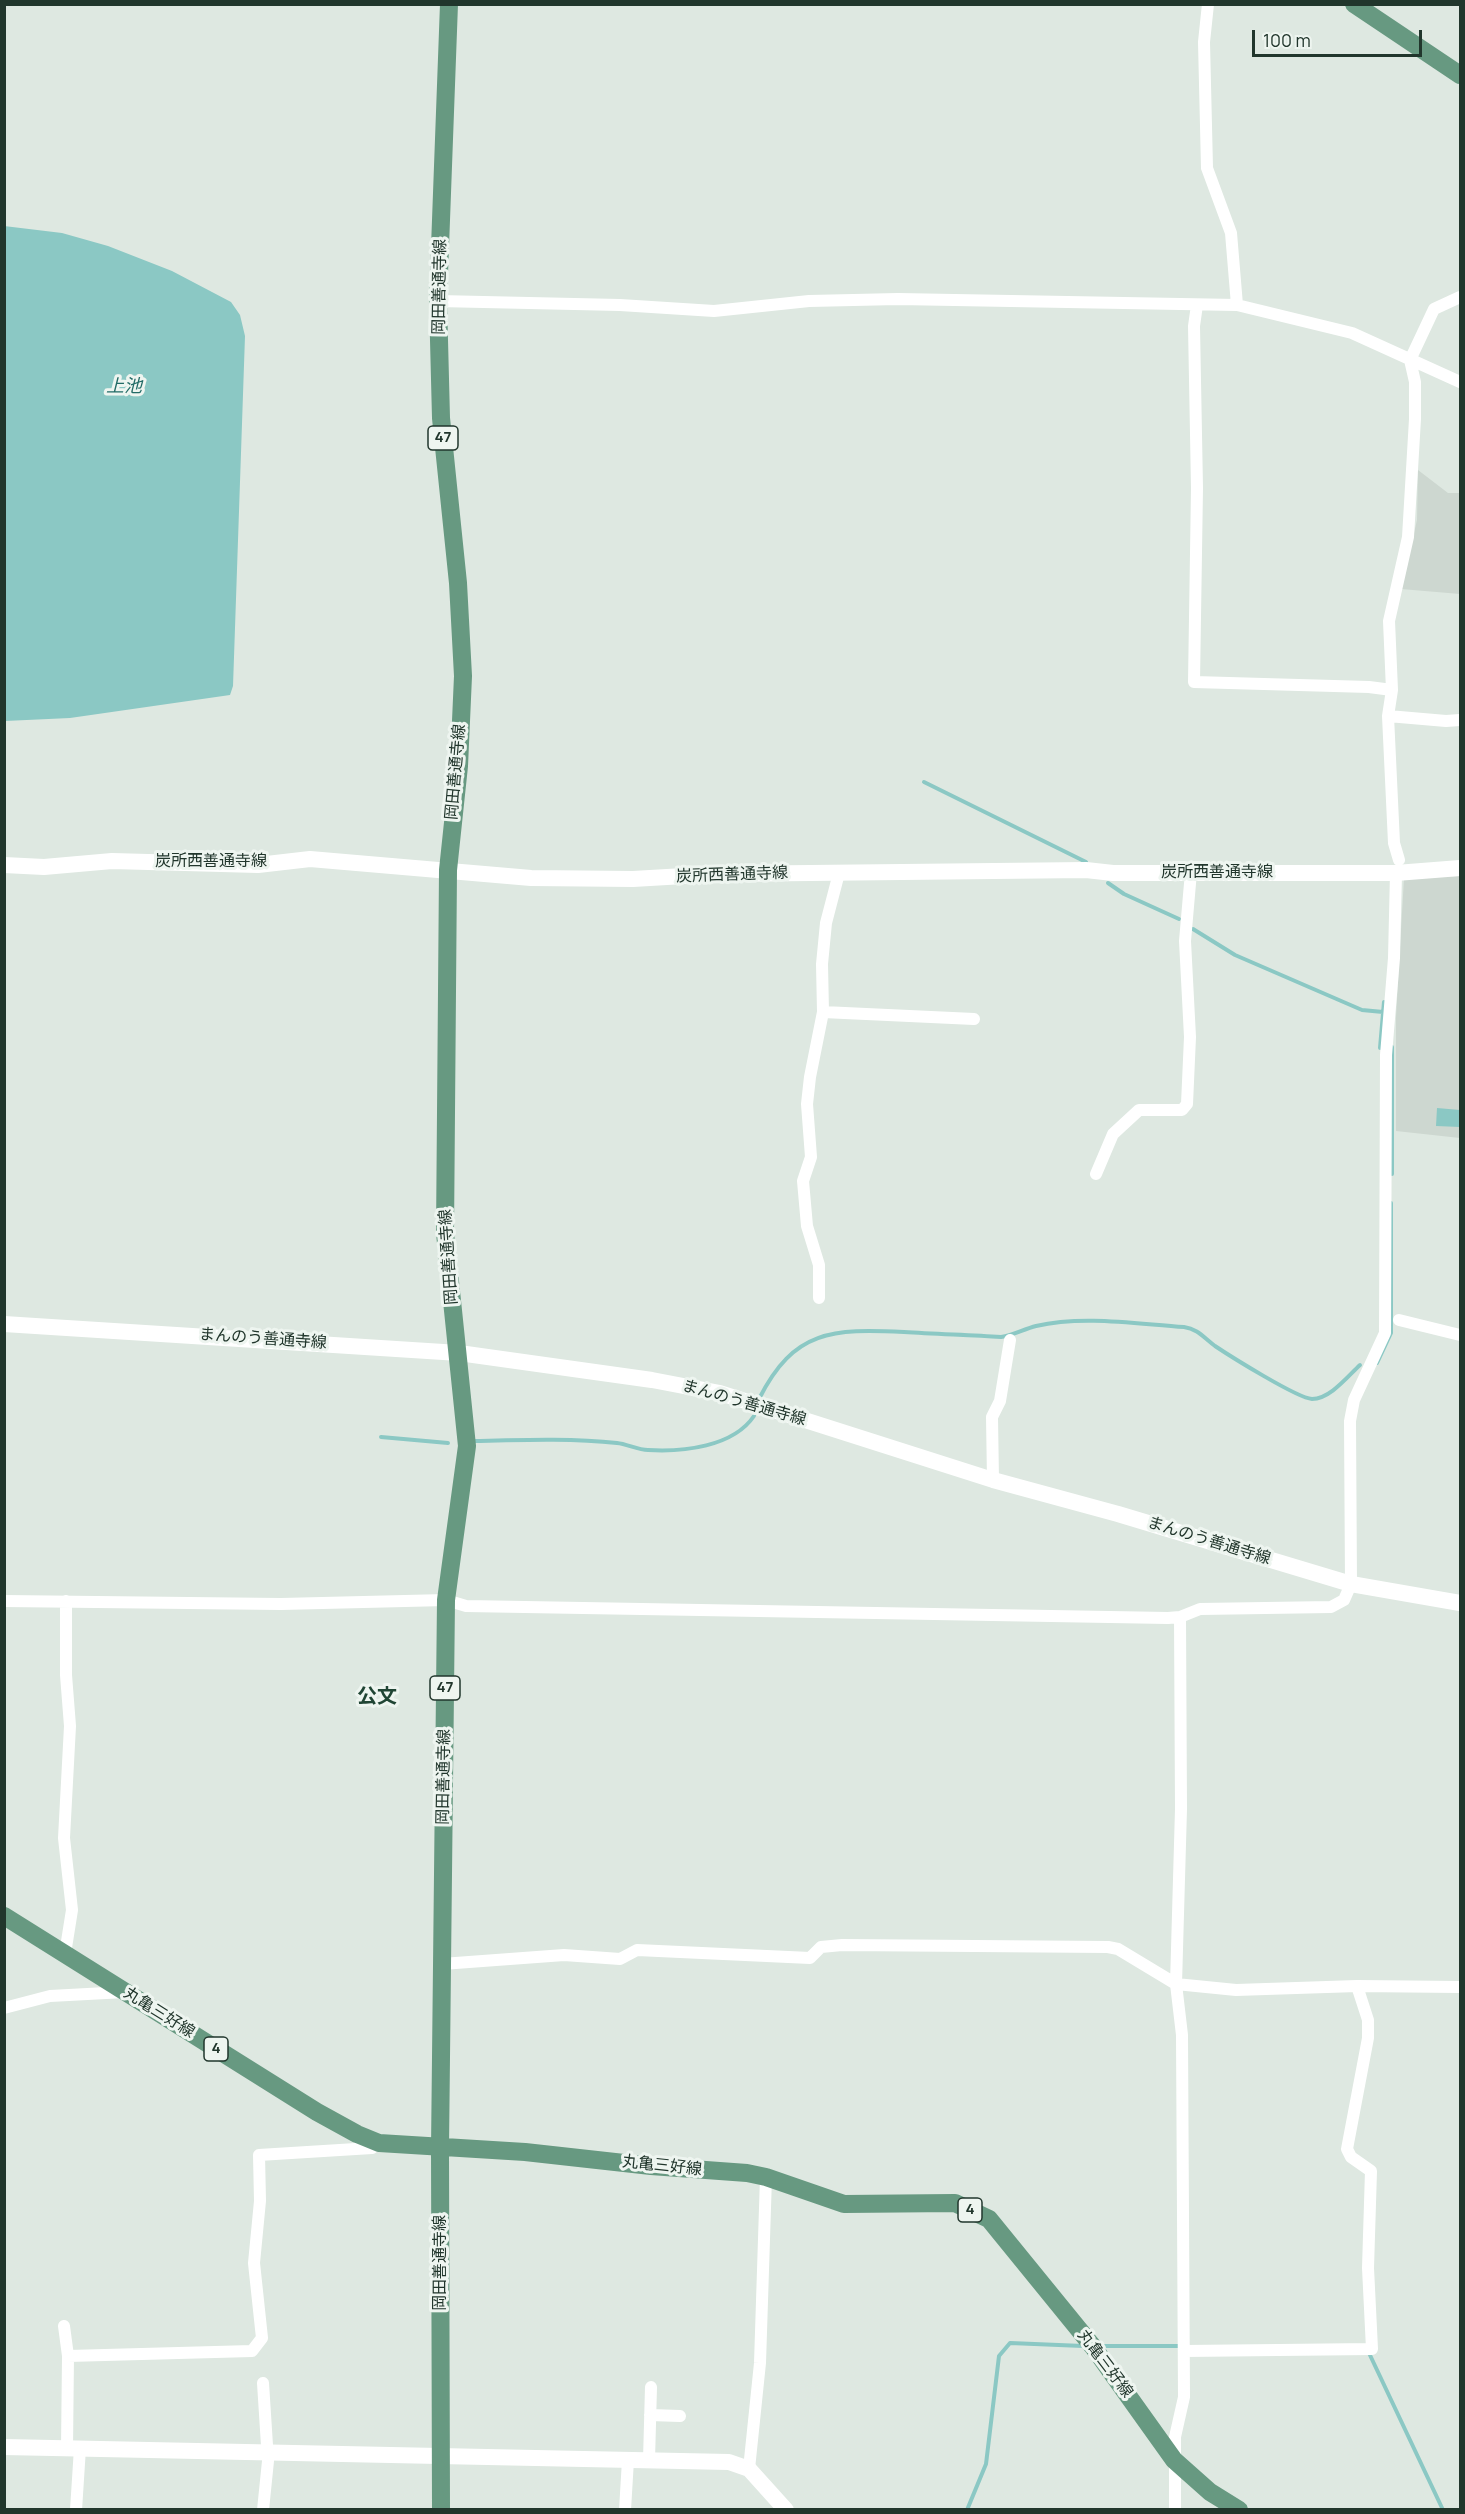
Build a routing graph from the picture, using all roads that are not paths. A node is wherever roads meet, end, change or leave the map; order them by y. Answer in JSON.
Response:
{"nodes":[{"id":1,"x":449,"y":4,"type":"edge"},
{"id":2,"x":1208,"y":4,"type":"edge"},
{"id":3,"x":1354,"y":4,"type":"edge"},
{"id":4,"x":1461,"y":75,"type":"edge"},
{"id":5,"x":1461,"y":297,"type":"edge"},
{"id":6,"x":438,"y":301,"type":"junction"},
{"id":7,"x":1197,"y":305,"type":"junction"},
{"id":8,"x":1237,"y":305,"type":"junction"},
{"id":9,"x":1410,"y":360,"type":"junction"},
{"id":10,"x":1461,"y":382,"type":"edge"},
{"id":11,"x":1392,"y":690,"type":"junction"},
{"id":12,"x":1388,"y":716,"type":"junction"},
{"id":13,"x":1461,"y":720,"type":"edge"},
{"id":14,"x":4,"y":865,"type":"edge"},
{"id":15,"x":1397,"y":867,"type":"junction"},
{"id":16,"x":1461,"y":868,"type":"edge"},
{"id":17,"x":448,"y":870,"type":"junction"},
{"id":18,"x":1191,"y":872,"type":"junction"},
{"id":19,"x":838,"y":873,"type":"junction"},
{"id":20,"x":823,"y":1012,"type":"junction"},
{"id":21,"x":974,"y":1018,"type":"dead end"},
{"id":22,"x":1095,"y":1174,"type":"dead end"},
{"id":23,"x":819,"y":1298,"type":"dead end"},
{"id":24,"x":1399,"y":1320,"type":"dead end"},
{"id":25,"x":4,"y":1324,"type":"edge"},
{"id":26,"x":1461,"y":1335,"type":"edge"},
{"id":27,"x":1010,"y":1340,"type":"dead end"},
{"id":28,"x":459,"y":1353,"type":"junction"},
{"id":29,"x":993,"y":1480,"type":"junction"},
{"id":30,"x":1351,"y":1584,"type":"junction"},
{"id":31,"x":446,"y":1600,"type":"junction"},
{"id":32,"x":4,"y":1601,"type":"edge"},
{"id":33,"x":66,"y":1601,"type":"junction"},
{"id":34,"x":1461,"y":1603,"type":"edge"},
{"id":35,"x":1180,"y":1617,"type":"junction"},
{"id":36,"x":4,"y":1916,"type":"edge"},
{"id":37,"x":65,"y":1954,"type":"junction"},
{"id":38,"x":442,"y":1964,"type":"junction"},
{"id":39,"x":1176,"y":1984,"type":"junction"},
{"id":40,"x":1357,"y":1986,"type":"junction"},
{"id":41,"x":1461,"y":1987,"type":"edge"},
{"id":42,"x":126,"y":1992,"type":"junction"},
{"id":43,"x":4,"y":2008,"type":"edge"},
{"id":44,"x":379,"y":2142,"type":"junction"},
{"id":45,"x":440,"y":2148,"type":"junction"},
{"id":46,"x":766,"y":2176,"type":"junction"},
{"id":47,"x":64,"y":2326,"type":"dead end"},
{"id":48,"x":1184,"y":2351,"type":"junction"},
{"id":49,"x":68,"y":2356,"type":"junction"},
{"id":50,"x":263,"y":2383,"type":"dead end"},
{"id":51,"x":651,"y":2387,"type":"dead end"},
{"id":52,"x":650,"y":2415,"type":"junction"},
{"id":53,"x":680,"y":2416,"type":"dead end"},
{"id":54,"x":4,"y":2447,"type":"edge"},
{"id":55,"x":73,"y":2448,"type":"junction"},
{"id":56,"x":267,"y":2452,"type":"junction"},
{"id":57,"x":441,"y":2454,"type":"junction"},
{"id":58,"x":628,"y":2460,"type":"junction"},
{"id":59,"x":649,"y":2460,"type":"junction"},
{"id":60,"x":1174,"y":2460,"type":"junction"},
{"id":61,"x":749,"y":2469,"type":"junction"},
{"id":62,"x":76,"y":2510,"type":"edge"},
{"id":63,"x":264,"y":2510,"type":"edge"},
{"id":64,"x":441,"y":2510,"type":"edge"},
{"id":65,"x":625,"y":2510,"type":"edge"},
{"id":66,"x":786,"y":2510,"type":"edge"},
{"id":67,"x":1175,"y":2510,"type":"edge"},
{"id":68,"x":1239,"y":2510,"type":"edge"}],
"edges":[{"from":1,"to":6,"type":"main road","name":"岡田善通寺線","number":"47"},
{"from":2,"to":8,"type":"street"},
{"from":3,"to":4,"type":"main road"},
{"from":5,"to":9,"type":"street"},
{"from":6,"to":7,"type":"street"},
{"from":6,"to":17,"type":"main road","name":"岡田善通寺線","number":"47"},
{"from":7,"to":8,"type":"street"},
{"from":7,"to":11,"type":"street"},
{"from":8,"to":9,"type":"street"},
{"from":9,"to":10,"type":"street"},
{"from":9,"to":11,"type":"street"},
{"from":11,"to":12,"type":"street"},
{"from":12,"to":13,"type":"street"},
{"from":12,"to":15,"type":"street"},
{"from":14,"to":17,"type":"main road","name":"炭所西善通寺線"},
{"from":15,"to":16,"type":"main road","name":"炭所西善通寺線"},
{"from":15,"to":18,"type":"main road","name":"炭所西善通寺線"},
{"from":15,"to":30,"type":"street"},
{"from":17,"to":19,"type":"main road","name":"炭所西善通寺線"},
{"from":17,"to":28,"type":"main road","name":"岡田善通寺線","number":"47"},
{"from":18,"to":19,"type":"main road","name":"炭所西善通寺線"},
{"from":18,"to":22,"type":"street"},
{"from":19,"to":20,"type":"street"},
{"from":20,"to":21,"type":"street"},
{"from":20,"to":23,"type":"street"},
{"from":24,"to":26,"type":"street"},
{"from":25,"to":28,"type":"main road","name":"まんのう善通寺線"},
{"from":27,"to":29,"type":"street"},
{"from":28,"to":29,"type":"main road","name":"まんのう善通寺線"},
{"from":28,"to":31,"type":"main road","name":"岡田善通寺線","number":"47"},
{"from":29,"to":30,"type":"main road","name":"まんのう善通寺線"},
{"from":30,"to":34,"type":"main road","name":"まんのう善通寺線"},
{"from":30,"to":35,"type":"street"},
{"from":31,"to":33,"type":"street"},
{"from":31,"to":35,"type":"street"},
{"from":31,"to":38,"type":"main road","name":"岡田善通寺線","number":"47"},
{"from":32,"to":33,"type":"street"},
{"from":33,"to":37,"type":"street"},
{"from":35,"to":39,"type":"street"},
{"from":36,"to":37,"type":"main road","name":"丸亀三好線","number":"4"},
{"from":37,"to":42,"type":"main road","name":"丸亀三好線","number":"4"},
{"from":38,"to":39,"type":"street"},
{"from":38,"to":45,"type":"main road","name":"岡田善通寺線","number":"47"},
{"from":39,"to":40,"type":"street"},
{"from":39,"to":48,"type":"street"},
{"from":40,"to":41,"type":"street"},
{"from":40,"to":48,"type":"street"},
{"from":42,"to":43,"type":"street"},
{"from":42,"to":44,"type":"main road","name":"丸亀三好線","number":"4"},
{"from":44,"to":45,"type":"main road","name":"丸亀三好線","number":"4"},
{"from":44,"to":49,"type":"street"},
{"from":45,"to":46,"type":"main road","name":"丸亀三好線","number":"4"},
{"from":45,"to":57,"type":"main road","name":"岡田善通寺線","number":"47"},
{"from":46,"to":60,"type":"main road","name":"丸亀三好線","number":"4"},
{"from":46,"to":61,"type":"street"},
{"from":47,"to":49,"type":"street"},
{"from":48,"to":60,"type":"street"},
{"from":49,"to":55,"type":"street"},
{"from":50,"to":56,"type":"street"},
{"from":51,"to":52,"type":"street"},
{"from":52,"to":53,"type":"street"},
{"from":52,"to":59,"type":"street"},
{"from":54,"to":55,"type":"main road"},
{"from":55,"to":56,"type":"main road"},
{"from":55,"to":62,"type":"street"},
{"from":56,"to":57,"type":"main road"},
{"from":56,"to":63,"type":"street"},
{"from":57,"to":58,"type":"main road"},
{"from":57,"to":64,"type":"main road","name":"岡田善通寺線","number":"47"},
{"from":58,"to":59,"type":"main road"},
{"from":58,"to":65,"type":"street"},
{"from":59,"to":61,"type":"main road"},
{"from":60,"to":67,"type":"street"},
{"from":60,"to":68,"type":"main road","name":"丸亀三好線","number":"4"},
{"from":61,"to":66,"type":"main road"}]}
